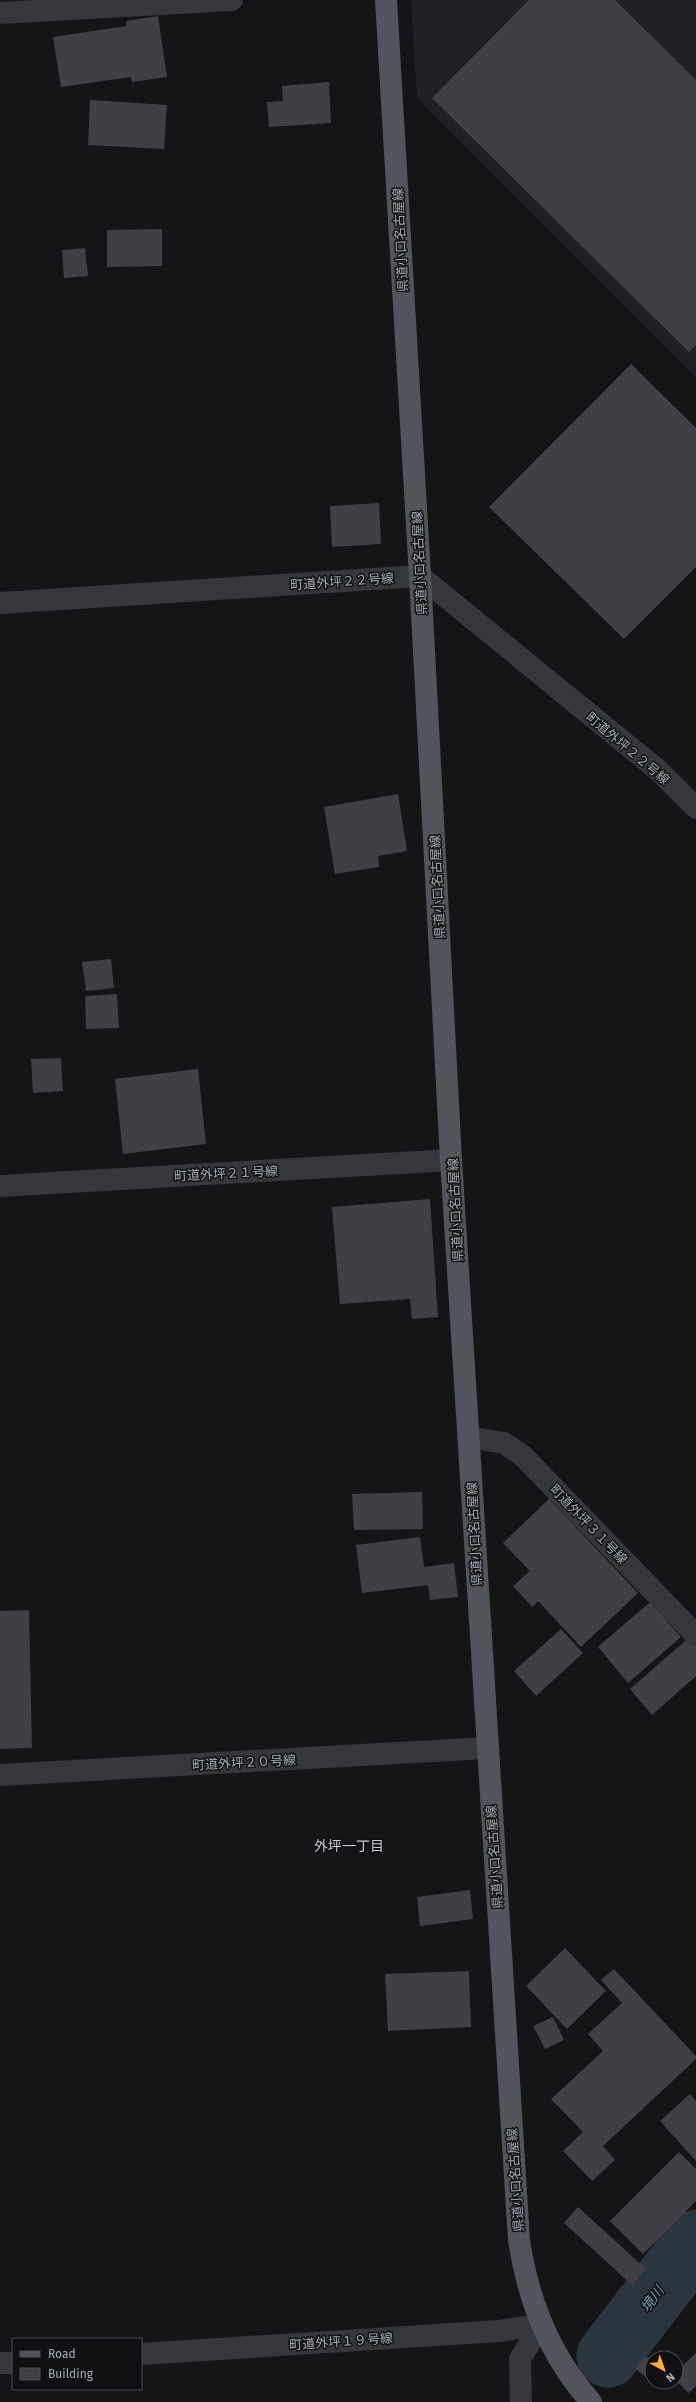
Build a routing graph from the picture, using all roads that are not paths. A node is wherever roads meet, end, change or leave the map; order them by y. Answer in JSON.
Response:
{"nodes":[{"id":1,"x":232,"y":0,"type":"edge"},
{"id":2,"x":386,"y":0,"type":"edge"},
{"id":3,"x":0,"y":13,"type":"edge"},
{"id":4,"x":420,"y":576,"type":"junction"},
{"id":5,"x":0,"y":603,"type":"edge"},
{"id":6,"x":696,"y":808,"type":"edge"},
{"id":7,"x":452,"y":1160,"type":"junction"},
{"id":8,"x":0,"y":1186,"type":"edge"},
{"id":9,"x":468,"y":1437,"type":"junction"},
{"id":10,"x":696,"y":1635,"type":"edge"},
{"id":11,"x":487,"y":1748,"type":"junction"},
{"id":12,"x":0,"y":1775,"type":"edge"},
{"id":13,"x":541,"y":2325,"type":"junction"},
{"id":14,"x":142,"y":2354,"type":"edge"},
{"id":15,"x":0,"y":2363,"type":"edge"},
{"id":16,"x":12,"y":2363,"type":"edge"},
{"id":17,"x":590,"y":2401,"type":"edge"},
{"id":18,"x":521,"y":2402,"type":"edge"}],
"edges":[{"from":1,"to":3,"type":"street"},
{"from":2,"to":4,"type":"main road","name":"県道小口名古屋線"},
{"from":4,"to":5,"type":"street","name":"町道外坪２２号線"},
{"from":4,"to":6,"type":"street","name":"町道外坪２２号線"},
{"from":4,"to":7,"type":"main road","name":"県道小口名古屋線"},
{"from":7,"to":8,"type":"street","name":"町道外坪２１号線"},
{"from":7,"to":9,"type":"main road","name":"県道小口名古屋線"},
{"from":9,"to":10,"type":"street","name":"町道外坪３１号線"},
{"from":9,"to":11,"type":"main road","name":"県道小口名古屋線"},
{"from":11,"to":12,"type":"street","name":"町道外坪２０号線"},
{"from":11,"to":13,"type":"main road","name":"県道小口名古屋線"},
{"from":13,"to":14,"type":"street","name":"町道外坪１９号線"},
{"from":13,"to":17,"type":"main road","name":"県道小口名古屋線"},
{"from":13,"to":18,"type":"street"},
{"from":15,"to":16,"type":"street"}]}
